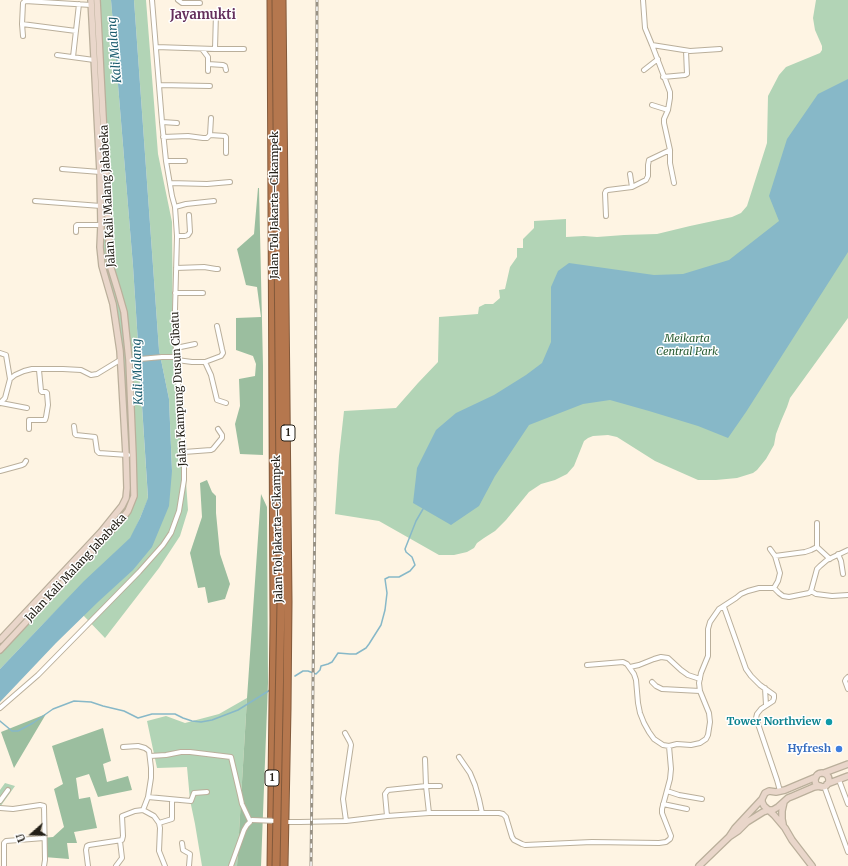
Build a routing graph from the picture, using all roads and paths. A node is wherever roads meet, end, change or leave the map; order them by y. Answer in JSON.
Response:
{"nodes":[{"id":1,"x":97,"y":0,"type":"edge"},
{"id":2,"x":152,"y":0,"type":"edge"},
{"id":3,"x":178,"y":0,"type":"edge"},
{"id":4,"x":271,"y":0,"type":"edge"},
{"id":5,"x":276,"y":0,"type":"edge"},
{"id":6,"x":282,"y":0,"type":"edge"},
{"id":7,"x":285,"y":0,"type":"edge"},
{"id":8,"x":643,"y":0,"type":"edge"},
{"id":9,"x":91,"y":2,"type":"edge"},
{"id":10,"x":200,"y":3,"type":"dead end"},
{"id":11,"x":79,"y":4,"type":"junction"},
{"id":12,"x":216,"y":13,"type":"dead end"},
{"id":13,"x":22,"y":24,"type":"junction"},
{"id":14,"x":76,"y":31,"type":"junction"},
{"id":15,"x":23,"y":36,"type":"dead end"},
{"id":16,"x":652,"y":45,"type":"junction"},
{"id":17,"x":156,"y":47,"type":"junction"},
{"id":18,"x":202,"y":49,"type":"junction"},
{"id":19,"x":215,"y":49,"type":"junction"},
{"id":20,"x":244,"y":49,"type":"dead end"},
{"id":21,"x":720,"y":49,"type":"dead end"},
{"id":22,"x":686,"y":51,"type":"junction"},
{"id":23,"x":57,"y":55,"type":"dead end"},
{"id":24,"x":73,"y":57,"type":"junction"},
{"id":25,"x":658,"y":59,"type":"junction"},
{"id":26,"x":94,"y":60,"type":"junction"},
{"id":27,"x":208,"y":64,"type":"junction"},
{"id":28,"x":226,"y":70,"type":"dead end"},
{"id":29,"x":644,"y":70,"type":"dead end"},
{"id":30,"x":208,"y":71,"type":"dead end"},
{"id":31,"x":663,"y":77,"type":"junction"},
{"id":32,"x":159,"y":86,"type":"junction"},
{"id":33,"x":210,"y":86,"type":"dead end"},
{"id":34,"x":652,"y":105,"type":"dead end"},
{"id":35,"x":668,"y":110,"type":"junction"},
{"id":36,"x":211,"y":118,"type":"dead end"},
{"id":37,"x":162,"y":122,"type":"junction"},
{"id":38,"x":177,"y":123,"type":"dead end"},
{"id":39,"x":210,"y":135,"type":"junction"},
{"id":40,"x":164,"y":137,"type":"junction"},
{"id":41,"x":670,"y":150,"type":"junction"},
{"id":42,"x":226,"y":153,"type":"dead end"},
{"id":43,"x":166,"y":161,"type":"junction"},
{"id":44,"x":185,"y":161,"type":"dead end"},
{"id":45,"x":62,"y":170,"type":"dead end"},
{"id":46,"x":100,"y":172,"type":"junction"},
{"id":47,"x":630,"y":174,"type":"dead end"},
{"id":48,"x":230,"y":182,"type":"dead end"},
{"id":49,"x":170,"y":183,"type":"junction"},
{"id":50,"x":674,"y":183,"type":"dead end"},
{"id":51,"x":632,"y":187,"type":"junction"},
{"id":52,"x":35,"y":201,"type":"dead end"},
{"id":53,"x":214,"y":201,"type":"dead end"},
{"id":54,"x":101,"y":206,"type":"junction"},
{"id":55,"x":176,"y":207,"type":"junction"},
{"id":56,"x":188,"y":215,"type":"dead end"},
{"id":57,"x":606,"y":216,"type":"dead end"},
{"id":58,"x":101,"y":225,"type":"junction"},
{"id":59,"x":76,"y":232,"type":"dead end"},
{"id":60,"x":177,"y":236,"type":"junction"},
{"id":61,"x":100,"y":247,"type":"junction"},
{"id":62,"x":109,"y":247,"type":"junction"},
{"id":63,"x":176,"y":268,"type":"junction"},
{"id":64,"x":218,"y":269,"type":"dead end"},
{"id":65,"x":175,"y":293,"type":"junction"},
{"id":66,"x":203,"y":293,"type":"dead end"},
{"id":67,"x":216,"y":326,"type":"dead end"},
{"id":68,"x":195,"y":344,"type":"dead end"},
{"id":69,"x":176,"y":348,"type":"junction"},
{"id":70,"x":0,"y":353,"type":"edge"},
{"id":71,"x":177,"y":358,"type":"junction"},
{"id":72,"x":120,"y":360,"type":"junction"},
{"id":73,"x":129,"y":360,"type":"junction"},
{"id":74,"x":205,"y":362,"type":"junction"},
{"id":75,"x":39,"y":370,"type":"junction"},
{"id":76,"x":10,"y":379,"type":"junction"},
{"id":77,"x":123,"y":396,"type":"junction"},
{"id":78,"x":131,"y":396,"type":"junction"},
{"id":79,"x":0,"y":403,"type":"edge"},
{"id":80,"x":226,"y":403,"type":"dead end"},
{"id":81,"x":27,"y":408,"type":"dead end"},
{"id":82,"x":74,"y":426,"type":"dead end"},
{"id":83,"x":29,"y":429,"type":"dead end"},
{"id":84,"x":218,"y":429,"type":"dead end"},
{"id":85,"x":184,"y":452,"type":"junction"},
{"id":86,"x":126,"y":455,"type":"junction"},
{"id":87,"x":133,"y":455,"type":"junction"},
{"id":88,"x":26,"y":461,"type":"dead end"},
{"id":89,"x":0,"y":471,"type":"edge"},
{"id":90,"x":817,"y":523,"type":"dead end"},
{"id":91,"x":817,"y":546,"type":"junction"},
{"id":92,"x":770,"y":548,"type":"dead end"},
{"id":93,"x":848,"y":550,"type":"edge"},
{"id":94,"x":838,"y":554,"type":"junction"},
{"id":95,"x":775,"y":556,"type":"junction"},
{"id":96,"x":830,"y":559,"type":"junction"},
{"id":97,"x":843,"y":574,"type":"dead end"},
{"id":98,"x":774,"y":588,"type":"junction"},
{"id":99,"x":811,"y":591,"type":"junction"},
{"id":100,"x":848,"y":595,"type":"edge"},
{"id":101,"x":724,"y":607,"type":"dead end"},
{"id":102,"x":0,"y":640,"type":"edge"},
{"id":103,"x":0,"y":650,"type":"edge"},
{"id":104,"x":587,"y":665,"type":"dead end"},
{"id":105,"x":630,"y":667,"type":"junction"},
{"id":106,"x":848,"y":677,"type":"edge"},
{"id":107,"x":700,"y":679,"type":"junction"},
{"id":108,"x":652,"y":682,"type":"dead end"},
{"id":109,"x":765,"y":688,"type":"junction"},
{"id":110,"x":848,"y":689,"type":"edge"},
{"id":111,"x":700,"y":691,"type":"junction"},
{"id":112,"x":766,"y":705,"type":"junction"},
{"id":113,"x":0,"y":708,"type":"edge"},
{"id":114,"x":345,"y":733,"type":"dead end"},
{"id":115,"x":670,"y":746,"type":"junction"},
{"id":116,"x":123,"y":747,"type":"dead end"},
{"id":117,"x":150,"y":756,"type":"junction"},
{"id":118,"x":459,"y":758,"type":"dead end"},
{"id":119,"x":426,"y":759,"type":"dead end"},
{"id":120,"x":848,"y":764,"type":"edge"},
{"id":121,"x":824,"y":773,"type":"junction"},
{"id":122,"x":848,"y":776,"type":"edge"},
{"id":123,"x":816,"y":777,"type":"junction"},
{"id":124,"x":839,"y":780,"type":"junction"},
{"id":125,"x":824,"y":785,"type":"junction"},
{"id":126,"x":426,"y":786,"type":"junction"},
{"id":127,"x":440,"y":786,"type":"dead end"},
{"id":128,"x":8,"y":790,"type":"dead end"},
{"id":129,"x":667,"y":791,"type":"junction"},
{"id":130,"x":780,"y":791,"type":"junction"},
{"id":131,"x":207,"y":792,"type":"dead end"},
{"id":132,"x":148,"y":797,"type":"junction"},
{"id":133,"x":702,"y":799,"type":"dead end"},
{"id":134,"x":762,"y":799,"type":"junction"},
{"id":135,"x":172,"y":800,"type":"junction"},
{"id":136,"x":0,"y":801,"type":"edge"},
{"id":137,"x":785,"y":801,"type":"junction"},
{"id":138,"x":663,"y":804,"type":"junction"},
{"id":139,"x":848,"y":804,"type":"edge"},
{"id":140,"x":0,"y":808,"type":"edge"},
{"id":141,"x":687,"y":809,"type":"dead end"},
{"id":142,"x":143,"y":810,"type":"junction"},
{"id":143,"x":769,"y":810,"type":"junction"},
{"id":144,"x":429,"y":813,"type":"junction"},
{"id":145,"x":482,"y":813,"type":"junction"},
{"id":146,"x":387,"y":816,"type":"junction"},
{"id":147,"x":251,"y":821,"type":"junction"},
{"id":148,"x":346,"y":821,"type":"junction"},
{"id":149,"x":159,"y":823,"type":"junction"},
{"id":150,"x":785,"y":828,"type":"junction"},
{"id":151,"x":729,"y":837,"type":"junction"},
{"id":152,"x":44,"y":838,"type":"junction"},
{"id":153,"x":120,"y":841,"type":"junction"},
{"id":154,"x":182,"y":843,"type":"dead end"},
{"id":155,"x":848,"y":852,"type":"edge"},
{"id":156,"x":3,"y":863,"type":"edge"},
{"id":157,"x":44,"y":866,"type":"edge"},
{"id":158,"x":88,"y":866,"type":"edge"},
{"id":159,"x":116,"y":866,"type":"edge"},
{"id":160,"x":165,"y":866,"type":"edge"},
{"id":161,"x":189,"y":866,"type":"edge"},
{"id":162,"x":231,"y":866,"type":"edge"},
{"id":163,"x":271,"y":866,"type":"edge"},
{"id":164,"x":276,"y":866,"type":"edge"},
{"id":165,"x":284,"y":866,"type":"edge"},
{"id":166,"x":699,"y":866,"type":"edge"},
{"id":167,"x":812,"y":866,"type":"edge"}],
"edges":[{"from":1,"to":62,"type":"main road","name":"Jalan Kali Malang Jababeka"},
{"from":2,"to":17,"type":"street","name":"Jalan Kampung Dusun Cibatu"},
{"from":3,"to":10,"type":"street"},
{"from":4,"to":163,"type":"highway","name":"Jalan Tol Jakarta–Cikampek","number":"1"},
{"from":5,"to":164,"type":"highway","number":"1","bridge":true},
{"from":6,"to":165,"type":"highway","number":"1","bridge":true},
{"from":7,"to":165,"type":"highway","name":"Jalan Tol Jakarta–Cikampek","number":"1"},
{"from":8,"to":16,"type":"street"},
{"from":9,"to":11,"type":"street"},
{"from":9,"to":26,"type":"main road","name":"Jalan Kali Malang Jababeka"},
{"from":11,"to":13,"type":"street"},
{"from":11,"to":14,"type":"street"},
{"from":12,"to":19,"type":"street"},
{"from":13,"to":14,"type":"street"},
{"from":13,"to":15,"type":"street"},
{"from":14,"to":24,"type":"street"},
{"from":16,"to":22,"type":"street"},
{"from":16,"to":25,"type":"street"},
{"from":17,"to":18,"type":"street"},
{"from":17,"to":32,"type":"street","name":"Jalan Kampung Dusun Cibatu"},
{"from":18,"to":19,"type":"street"},
{"from":18,"to":27,"type":"street"},
{"from":19,"to":20,"type":"street"},
{"from":21,"to":22,"type":"street"},
{"from":22,"to":31,"type":"street"},
{"from":23,"to":24,"type":"street"},
{"from":24,"to":26,"type":"street"},
{"from":25,"to":29,"type":"street"},
{"from":25,"to":31,"type":"street"},
{"from":26,"to":46,"type":"main road","name":"Jalan Kali Malang Jababeka"},
{"from":27,"to":28,"type":"street"},
{"from":27,"to":30,"type":"street"},
{"from":31,"to":35,"type":"street"},
{"from":32,"to":33,"type":"street"},
{"from":32,"to":37,"type":"street","name":"Jalan Kampung Dusun Cibatu"},
{"from":34,"to":35,"type":"street"},
{"from":35,"to":41,"type":"street"},
{"from":36,"to":39,"type":"street"},
{"from":37,"to":38,"type":"street"},
{"from":37,"to":40,"type":"street","name":"Jalan Kampung Dusun Cibatu"},
{"from":39,"to":40,"type":"street"},
{"from":39,"to":42,"type":"street"},
{"from":40,"to":43,"type":"street","name":"Jalan Kampung Dusun Cibatu"},
{"from":41,"to":50,"type":"street"},
{"from":41,"to":51,"type":"street"},
{"from":43,"to":44,"type":"street"},
{"from":43,"to":49,"type":"street","name":"Jalan Kampung Dusun Cibatu"},
{"from":45,"to":46,"type":"street"},
{"from":46,"to":54,"type":"main road","name":"Jalan Kali Malang Jababeka"},
{"from":47,"to":51,"type":"street"},
{"from":48,"to":49,"type":"street"},
{"from":49,"to":55,"type":"street","name":"Jalan Kampung Dusun Cibatu"},
{"from":51,"to":57,"type":"street"},
{"from":52,"to":54,"type":"street"},
{"from":53,"to":55,"type":"street"},
{"from":54,"to":58,"type":"main road","name":"Jalan Kali Malang Jababeka"},
{"from":55,"to":60,"type":"street","name":"Jalan Kampung Dusun Cibatu"},
{"from":56,"to":60,"type":"street"},
{"from":58,"to":59,"type":"street"},
{"from":58,"to":61,"type":"main road","name":"Jalan Kali Malang Jababeka"},
{"from":60,"to":63,"type":"street","name":"Jalan Kampung Dusun Cibatu"},
{"from":61,"to":62,"type":"main road"},
{"from":61,"to":72,"type":"main road","name":"Jalan Kali Malang Jababeka"},
{"from":62,"to":73,"type":"main road","name":"Jalan Kali Malang Jababeka"},
{"from":63,"to":64,"type":"street"},
{"from":63,"to":65,"type":"street","name":"Jalan Kampung Dusun Cibatu"},
{"from":65,"to":66,"type":"street"},
{"from":65,"to":69,"type":"street","name":"Jalan Kampung Dusun Cibatu"},
{"from":67,"to":74,"type":"street"},
{"from":68,"to":69,"type":"street"},
{"from":69,"to":71,"type":"street","name":"Jalan Kampung Dusun Cibatu"},
{"from":70,"to":76,"type":"street"},
{"from":71,"to":73,"type":"street"},
{"from":71,"to":74,"type":"street"},
{"from":71,"to":85,"type":"street","name":"Jalan Kampung Dusun Cibatu"},
{"from":72,"to":75,"type":"street"},
{"from":72,"to":77,"type":"main road","name":"Jalan Kali Malang Jababeka"},
{"from":73,"to":78,"type":"main road","name":"Jalan Kali Malang Jababeka"},
{"from":74,"to":80,"type":"street"},
{"from":75,"to":76,"type":"street"},
{"from":75,"to":83,"type":"street"},
{"from":76,"to":79,"type":"street"},
{"from":77,"to":78,"type":"main road"},
{"from":77,"to":86,"type":"main road","name":"Jalan Kali Malang Jababeka"},
{"from":78,"to":87,"type":"main road","name":"Jalan Kali Malang Jababeka"},
{"from":79,"to":81,"type":"street"},
{"from":82,"to":86,"type":"street"},
{"from":84,"to":85,"type":"street"},
{"from":85,"to":113,"type":"street","name":"Jalan Kampung Dusun Cibatu"},
{"from":86,"to":87,"type":"street"},
{"from":86,"to":102,"type":"main road","name":"Jalan Kali Malang Jababeka"},
{"from":87,"to":103,"type":"main road","name":"Jalan Kali Malang Jababeka"},
{"from":88,"to":89,"type":"street"},
{"from":90,"to":91,"type":"street"},
{"from":91,"to":95,"type":"street"},
{"from":91,"to":96,"type":"street"},
{"from":92,"to":95,"type":"street"},
{"from":93,"to":94,"type":"street"},
{"from":94,"to":96,"type":"street"},
{"from":94,"to":97,"type":"street"},
{"from":95,"to":98,"type":"street"},
{"from":96,"to":99,"type":"street"},
{"from":98,"to":99,"type":"street"},
{"from":98,"to":107,"type":"street"},
{"from":99,"to":100,"type":"street"},
{"from":101,"to":109,"type":"street"},
{"from":104,"to":105,"type":"street"},
{"from":105,"to":107,"type":"street"},
{"from":105,"to":115,"type":"street"},
{"from":106,"to":110,"type":"street"},
{"from":107,"to":111,"type":"street"},
{"from":108,"to":111,"type":"street"},
{"from":109,"to":112,"type":"street"},
{"from":109,"to":112,"type":"street"},
{"from":111,"to":115,"type":"street"},
{"from":112,"to":130,"type":"street"},
{"from":114,"to":148,"type":"street"},
{"from":115,"to":129,"type":"street"},
{"from":116,"to":117,"type":"street"},
{"from":117,"to":132,"type":"street"},
{"from":117,"to":147,"type":"street"},
{"from":118,"to":145,"type":"street"},
{"from":119,"to":126,"type":"street"},
{"from":120,"to":121,"type":"main road"},
{"from":121,"to":123,"type":"main road"},
{"from":121,"to":125,"type":"main road"},
{"from":122,"to":124,"type":"main road"},
{"from":123,"to":125,"type":"main road"},
{"from":123,"to":130,"type":"main road"},
{"from":124,"to":125,"type":"main road"},
{"from":124,"to":139,"type":"street"},
{"from":125,"to":137,"type":"main road"},
{"from":125,"to":155,"type":"street"},
{"from":126,"to":127,"type":"street"},
{"from":126,"to":144,"type":"street"},
{"from":126,"to":146,"type":"street"},
{"from":128,"to":136,"type":"street"},
{"from":129,"to":133,"type":"street"},
{"from":129,"to":138,"type":"street"},
{"from":130,"to":134,"type":"main road"},
{"from":131,"to":135,"type":"street"},
{"from":132,"to":135,"type":"street"},
{"from":132,"to":142,"type":"street"},
{"from":134,"to":143,"type":"main road"},
{"from":134,"to":151,"type":"main road"},
{"from":135,"to":149,"type":"street"},
{"from":137,"to":143,"type":"main road"},
{"from":137,"to":150,"type":"main road"},
{"from":138,"to":141,"type":"street"},
{"from":138,"to":145,"type":"street"},
{"from":140,"to":152,"type":"street"},
{"from":142,"to":149,"type":"street"},
{"from":142,"to":153,"type":"street"},
{"from":143,"to":150,"type":"main road"},
{"from":143,"to":151,"type":"main road"},
{"from":144,"to":145,"type":"street"},
{"from":144,"to":146,"type":"street"},
{"from":146,"to":148,"type":"street"},
{"from":147,"to":148,"type":"street","bridge":true},
{"from":147,"to":162,"type":"street"},
{"from":149,"to":160,"type":"street"},
{"from":150,"to":167,"type":"main road"},
{"from":151,"to":166,"type":"main road"},
{"from":152,"to":156,"type":"street"},
{"from":152,"to":157,"type":"street"},
{"from":153,"to":158,"type":"street"},
{"from":153,"to":159,"type":"street"},
{"from":154,"to":161,"type":"street"}]}
